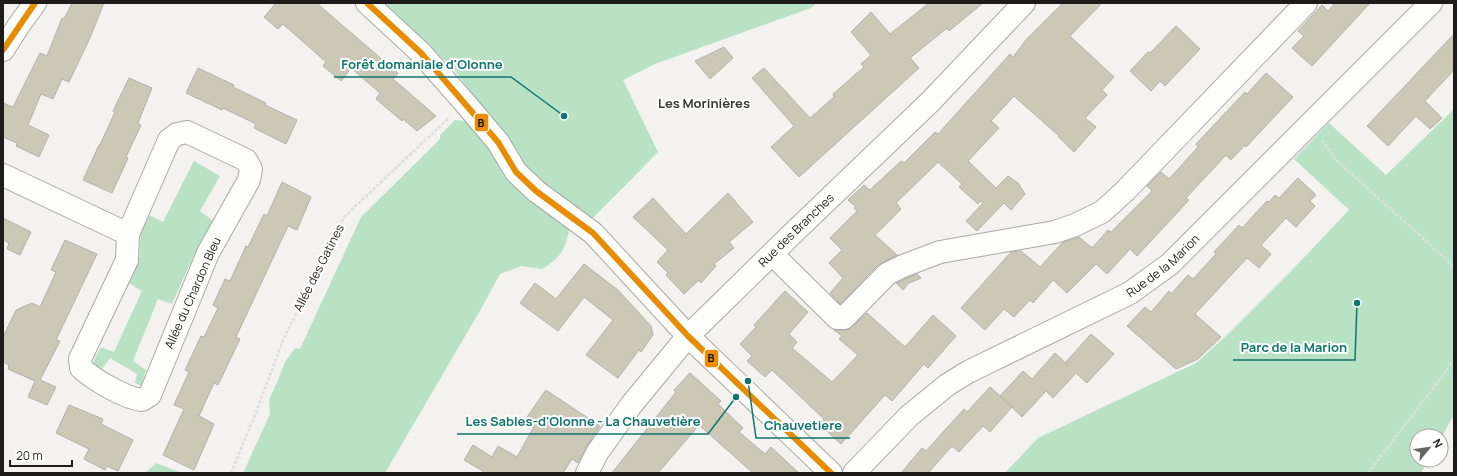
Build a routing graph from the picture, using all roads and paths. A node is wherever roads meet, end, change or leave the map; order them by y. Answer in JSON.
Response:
{"nodes":[{"id":1,"x":35,"y":3,"type":"edge"},
{"id":2,"x":367,"y":3,"type":"edge"},
{"id":3,"x":1024,"y":3,"type":"edge"},
{"id":4,"x":1306,"y":3,"type":"edge"},
{"id":5,"x":1431,"y":3,"type":"edge"},
{"id":6,"x":3,"y":50,"type":"edge"},
{"id":7,"x":465,"y":103,"type":"junction"},
{"id":8,"x":1311,"y":123,"type":"junction"},
{"id":9,"x":3,"y":176,"type":"edge"},
{"id":10,"x":128,"y":234,"type":"junction"},
{"id":11,"x":772,"y":254,"type":"junction"},
{"id":12,"x":1454,"y":268,"type":"edge"},
{"id":13,"x":688,"y":336,"type":"junction"},
{"id":14,"x":1454,"y":359,"type":"edge"},
{"id":15,"x":231,"y":473,"type":"edge"},
{"id":16,"x":587,"y":473,"type":"edge"},
{"id":17,"x":831,"y":473,"type":"edge"},
{"id":18,"x":854,"y":473,"type":"edge"},
{"id":19,"x":1368,"y":473,"type":"edge"}],
"edges":[{"from":1,"to":6,"type":"street"},
{"from":2,"to":7,"type":"street"},
{"from":3,"to":11,"type":"street","name":"Rue des Branches"},
{"from":4,"to":11,"type":"street"},
{"from":5,"to":8,"type":"street","name":"Rue de la Marion"},
{"from":7,"to":13,"type":"street"},
{"from":7,"to":15,"type":"path","name":"Allée des Gatines"},
{"from":8,"to":12,"type":"path"},
{"from":8,"to":18,"type":"street","name":"Rue de la Marion"},
{"from":9,"to":10,"type":"street"},
{"from":10,"to":10,"type":"street","name":"Allée du Chardon Bleu"},
{"from":11,"to":13,"type":"street","name":"Rue des Branches"},
{"from":13,"to":16,"type":"street","name":"Rue des Branches"},
{"from":13,"to":17,"type":"street"},
{"from":14,"to":19,"type":"path"}]}
